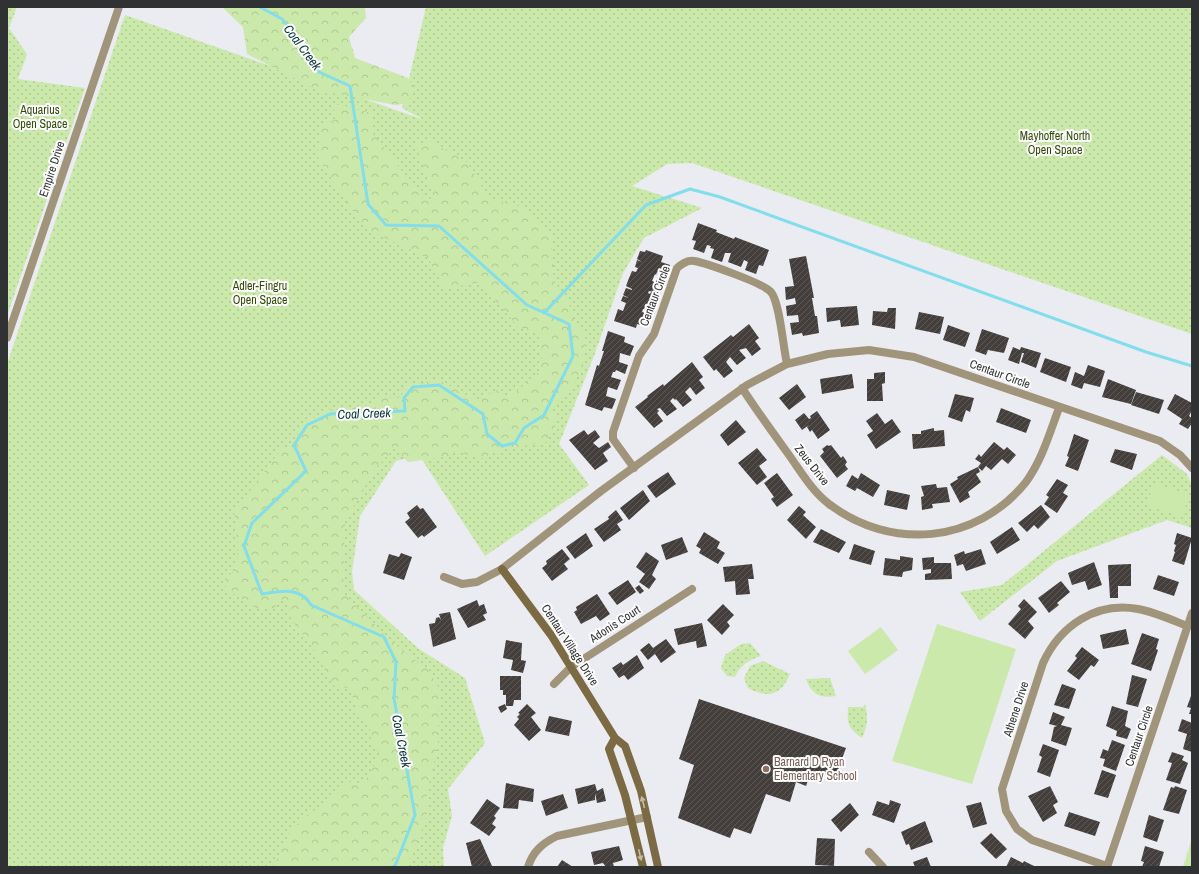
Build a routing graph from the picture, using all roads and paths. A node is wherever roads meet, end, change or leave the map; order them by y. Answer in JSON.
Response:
{"nodes":[{"id":1,"x":119,"y":7,"type":"edge"},
{"id":2,"x":7,"y":338,"type":"edge"},
{"id":3,"x":787,"y":364,"type":"junction"},
{"id":4,"x":742,"y":388,"type":"junction"},
{"id":5,"x":1059,"y":408,"type":"junction"},
{"id":6,"x":634,"y":468,"type":"junction"},
{"id":7,"x":1192,"y":468,"type":"edge"},
{"id":8,"x":502,"y":568,"type":"junction"},
{"id":9,"x":444,"y":577,"type":"dead end"},
{"id":10,"x":692,"y":589,"type":"dead end"},
{"id":11,"x":1192,"y":613,"type":"edge"},
{"id":12,"x":1188,"y":626,"type":"junction"},
{"id":13,"x":571,"y":666,"type":"junction"},
{"id":14,"x":554,"y":684,"type":"dead end"},
{"id":15,"x":614,"y":738,"type":"junction"},
{"id":16,"x":647,"y":817,"type":"junction"},
{"id":17,"x":631,"y":820,"type":"junction"},
{"id":18,"x":869,"y":852,"type":"dead end"},
{"id":19,"x":528,"y":867,"type":"edge"},
{"id":20,"x":643,"y":867,"type":"edge"},
{"id":21,"x":658,"y":867,"type":"edge"},
{"id":22,"x":883,"y":867,"type":"edge"},
{"id":23,"x":1107,"y":867,"type":"edge"}],
"edges":[{"from":1,"to":2,"type":"street","name":"Empire Drive"},
{"from":3,"to":4,"type":"street","name":"Centaur Circle"},
{"from":3,"to":5,"type":"street","name":"Centaur Circle"},
{"from":3,"to":6,"type":"street","name":"Centaur Circle"},
{"from":4,"to":5,"type":"street","name":"Zeus Drive"},
{"from":4,"to":6,"type":"street","name":"Centaur Circle"},
{"from":5,"to":7,"type":"street","name":"Centaur Circle"},
{"from":6,"to":8,"type":"street","name":"Centaur Circle"},
{"from":8,"to":9,"type":"street","name":"Centaur Circle"},
{"from":8,"to":13,"type":"street","name":"Centaur Village Drive"},
{"from":10,"to":13,"type":"street","name":"Adonis Court"},
{"from":11,"to":12,"type":"street","name":"Centaur Circle"},
{"from":12,"to":23,"type":"street","name":"Centaur Circle"},
{"from":12,"to":23,"type":"street","name":"Athene Drive"},
{"from":13,"to":14,"type":"street","name":"Adonis Court"},
{"from":13,"to":15,"type":"street","name":"Centaur Village Drive"},
{"from":16,"to":15,"type":"street","name":"Centaur Village Drive","one_way":true},
{"from":15,"to":17,"type":"street"},
{"from":16,"to":17,"type":"street"},
{"from":16,"to":21,"type":"street","name":"Centaur Village Drive"},
{"from":17,"to":19,"type":"street"},
{"from":17,"to":20,"type":"street","one_way":true},
{"from":18,"to":22,"type":"street"}]}
